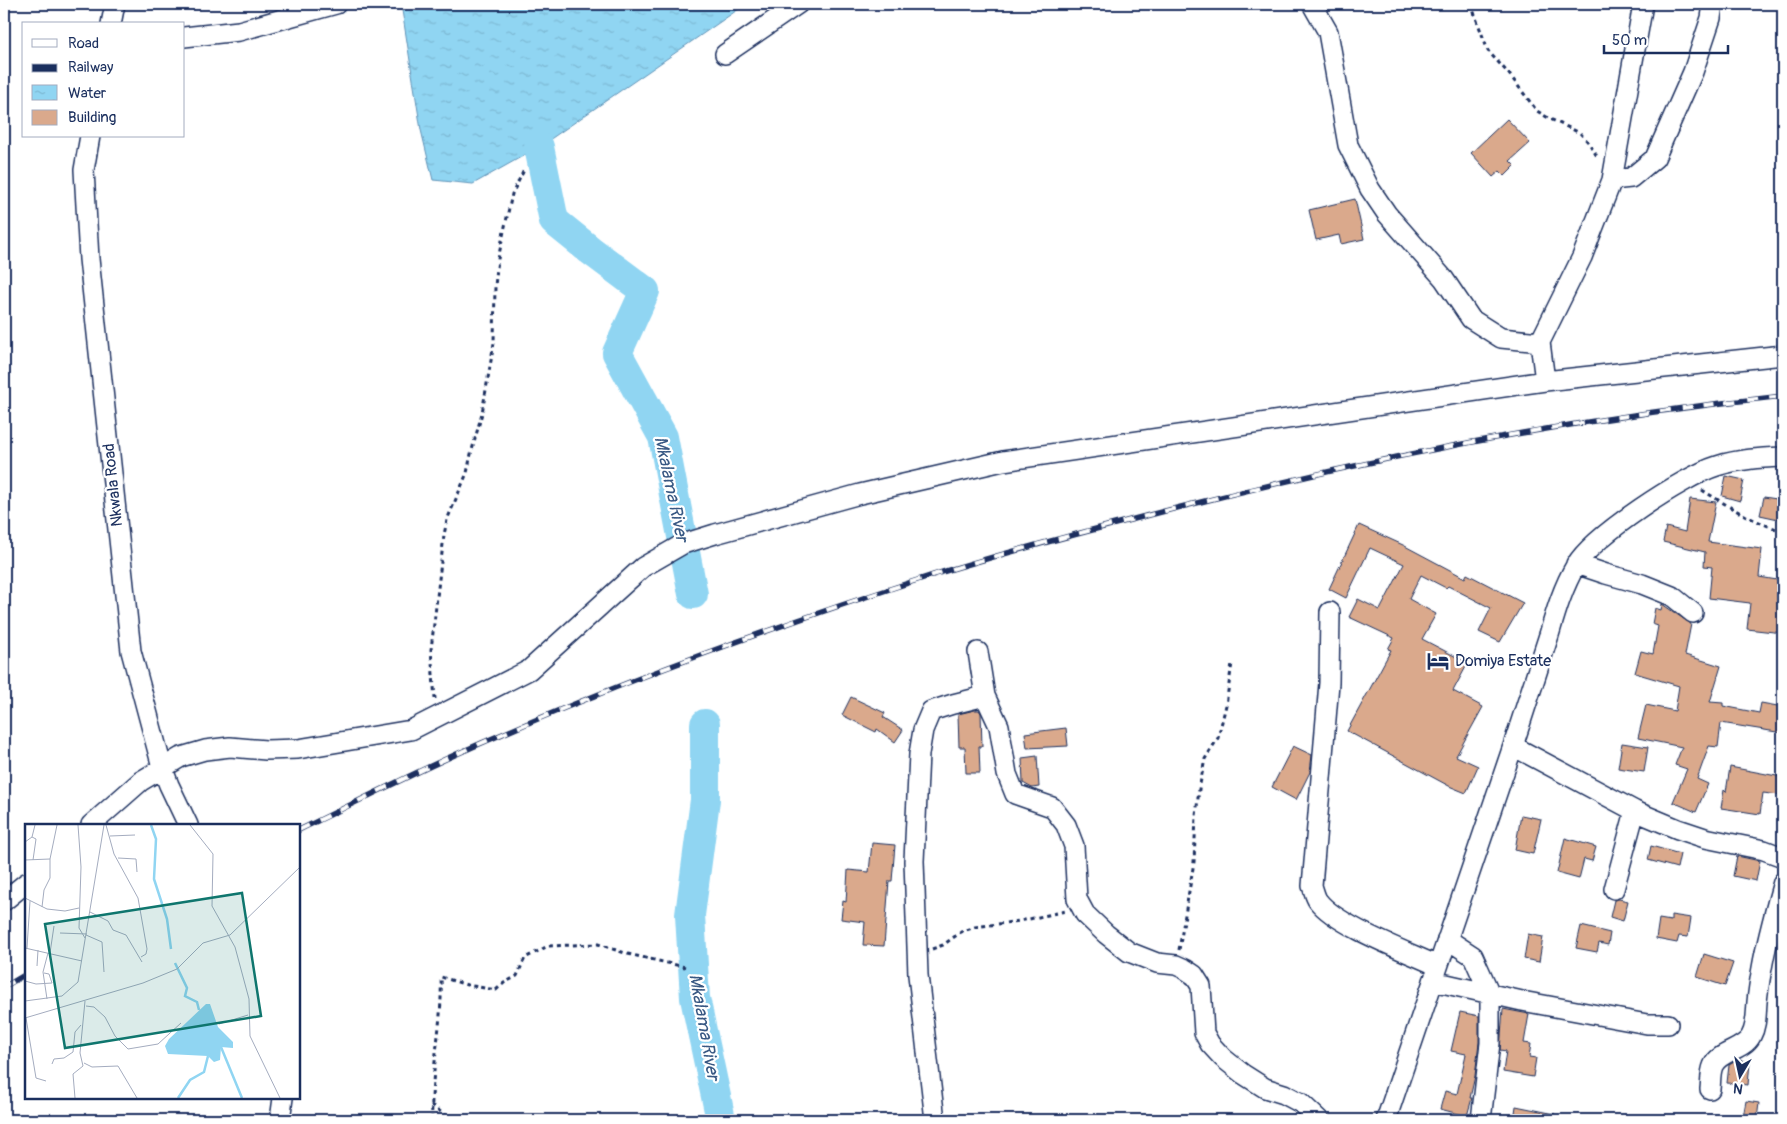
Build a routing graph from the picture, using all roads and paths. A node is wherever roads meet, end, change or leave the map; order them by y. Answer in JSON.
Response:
{"nodes":[{"id":1,"x":115,"y":4,"type":"edge"},
{"id":2,"x":336,"y":4,"type":"edge"},
{"id":3,"x":798,"y":4,"type":"edge"},
{"id":4,"x":1312,"y":4,"type":"edge"},
{"id":5,"x":1472,"y":4,"type":"edge"},
{"id":6,"x":1643,"y":4,"type":"edge"},
{"id":7,"x":1713,"y":4,"type":"edge"},
{"id":8,"x":111,"y":22,"type":"edge"},
{"id":9,"x":185,"y":37,"type":"edge"},
{"id":10,"x":725,"y":54,"type":"dead end"},
{"id":11,"x":90,"y":138,"type":"edge"},
{"id":12,"x":524,"y":170,"type":"dead end"},
{"id":13,"x":1612,"y":180,"type":"junction"},
{"id":14,"x":1540,"y":342,"type":"junction"},
{"id":15,"x":1783,"y":355,"type":"edge"},
{"id":16,"x":1545,"y":381,"type":"junction"},
{"id":17,"x":1783,"y":457,"type":"edge"},
{"id":18,"x":1686,"y":479,"type":"junction"},
{"id":19,"x":1783,"y":532,"type":"edge"},
{"id":20,"x":1576,"y":564,"type":"junction"},
{"id":21,"x":1330,"y":612,"type":"dead end"},
{"id":22,"x":1693,"y":612,"type":"dead end"},
{"id":23,"x":978,"y":652,"type":"dead end"},
{"id":24,"x":1232,"y":663,"type":"dead end"},
{"id":25,"x":985,"y":696,"type":"junction"},
{"id":26,"x":436,"y":717,"type":"junction"},
{"id":27,"x":1513,"y":746,"type":"junction"},
{"id":28,"x":162,"y":767,"type":"junction"},
{"id":29,"x":1635,"y":811,"type":"junction"},
{"id":30,"x":92,"y":824,"type":"edge"},
{"id":31,"x":188,"y":824,"type":"edge"},
{"id":32,"x":1783,"y":857,"type":"edge"},
{"id":33,"x":1783,"y":882,"type":"edge"},
{"id":34,"x":25,"y":883,"type":"edge"},
{"id":35,"x":1614,"y":889,"type":"dead end"},
{"id":36,"x":4,"y":901,"type":"edge"},
{"id":37,"x":1081,"y":907,"type":"junction"},
{"id":38,"x":1448,"y":939,"type":"junction"},
{"id":39,"x":917,"y":951,"type":"junction"},
{"id":40,"x":1176,"y":966,"type":"junction"},
{"id":41,"x":685,"y":967,"type":"dead end"},
{"id":42,"x":1435,"y":974,"type":"junction"},
{"id":43,"x":1490,"y":994,"type":"junction"},
{"id":44,"x":1668,"y":1024,"type":"dead end"},
{"id":45,"x":1710,"y":1089,"type":"dead end"},
{"id":46,"x":283,"y":1099,"type":"edge"},
{"id":47,"x":431,"y":1106,"type":"junction"},
{"id":48,"x":280,"y":1120,"type":"edge"},
{"id":49,"x":432,"y":1120,"type":"edge"},
{"id":50,"x":452,"y":1120,"type":"edge"},
{"id":51,"x":935,"y":1120,"type":"edge"},
{"id":52,"x":1319,"y":1120,"type":"edge"},
{"id":53,"x":1386,"y":1120,"type":"edge"},
{"id":54,"x":1480,"y":1120,"type":"edge"}],
"edges":[{"from":1,"to":8,"type":"street"},
{"from":2,"to":9,"type":"street"},
{"from":3,"to":10,"type":"street"},
{"from":4,"to":14,"type":"street"},
{"from":5,"to":13,"type":"path"},
{"from":6,"to":13,"type":"street"},
{"from":7,"to":13,"type":"street"},
{"from":11,"to":28,"type":"street","name":"Nkwala Road"},
{"from":12,"to":26,"type":"path"},
{"from":13,"to":14,"type":"street"},
{"from":14,"to":16,"type":"street"},
{"from":15,"to":16,"type":"street"},
{"from":16,"to":26,"type":"street"},
{"from":17,"to":18,"type":"street"},
{"from":18,"to":19,"type":"path"},
{"from":18,"to":20,"type":"street"},
{"from":20,"to":22,"type":"street"},
{"from":20,"to":27,"type":"street"},
{"from":21,"to":42,"type":"street"},
{"from":23,"to":25,"type":"street"},
{"from":24,"to":40,"type":"path"},
{"from":25,"to":37,"type":"street"},
{"from":25,"to":39,"type":"street"},
{"from":26,"to":28,"type":"street"},
{"from":27,"to":29,"type":"street"},
{"from":27,"to":38,"type":"street"},
{"from":28,"to":30,"type":"street"},
{"from":28,"to":31,"type":"street","name":"Nkwala Road"},
{"from":29,"to":32,"type":"street"},
{"from":29,"to":35,"type":"street"},
{"from":33,"to":45,"type":"street"},
{"from":34,"to":36,"type":"street"},
{"from":37,"to":39,"type":"path"},
{"from":37,"to":40,"type":"street"},
{"from":38,"to":42,"type":"street"},
{"from":38,"to":43,"type":"street"},
{"from":39,"to":51,"type":"street"},
{"from":40,"to":52,"type":"street"},
{"from":41,"to":47,"type":"path"},
{"from":42,"to":43,"type":"street"},
{"from":42,"to":53,"type":"street"},
{"from":43,"to":44,"type":"street"},
{"from":43,"to":54,"type":"street"},
{"from":46,"to":48,"type":"street"},
{"from":47,"to":49,"type":"path"},
{"from":47,"to":50,"type":"path"}]}
